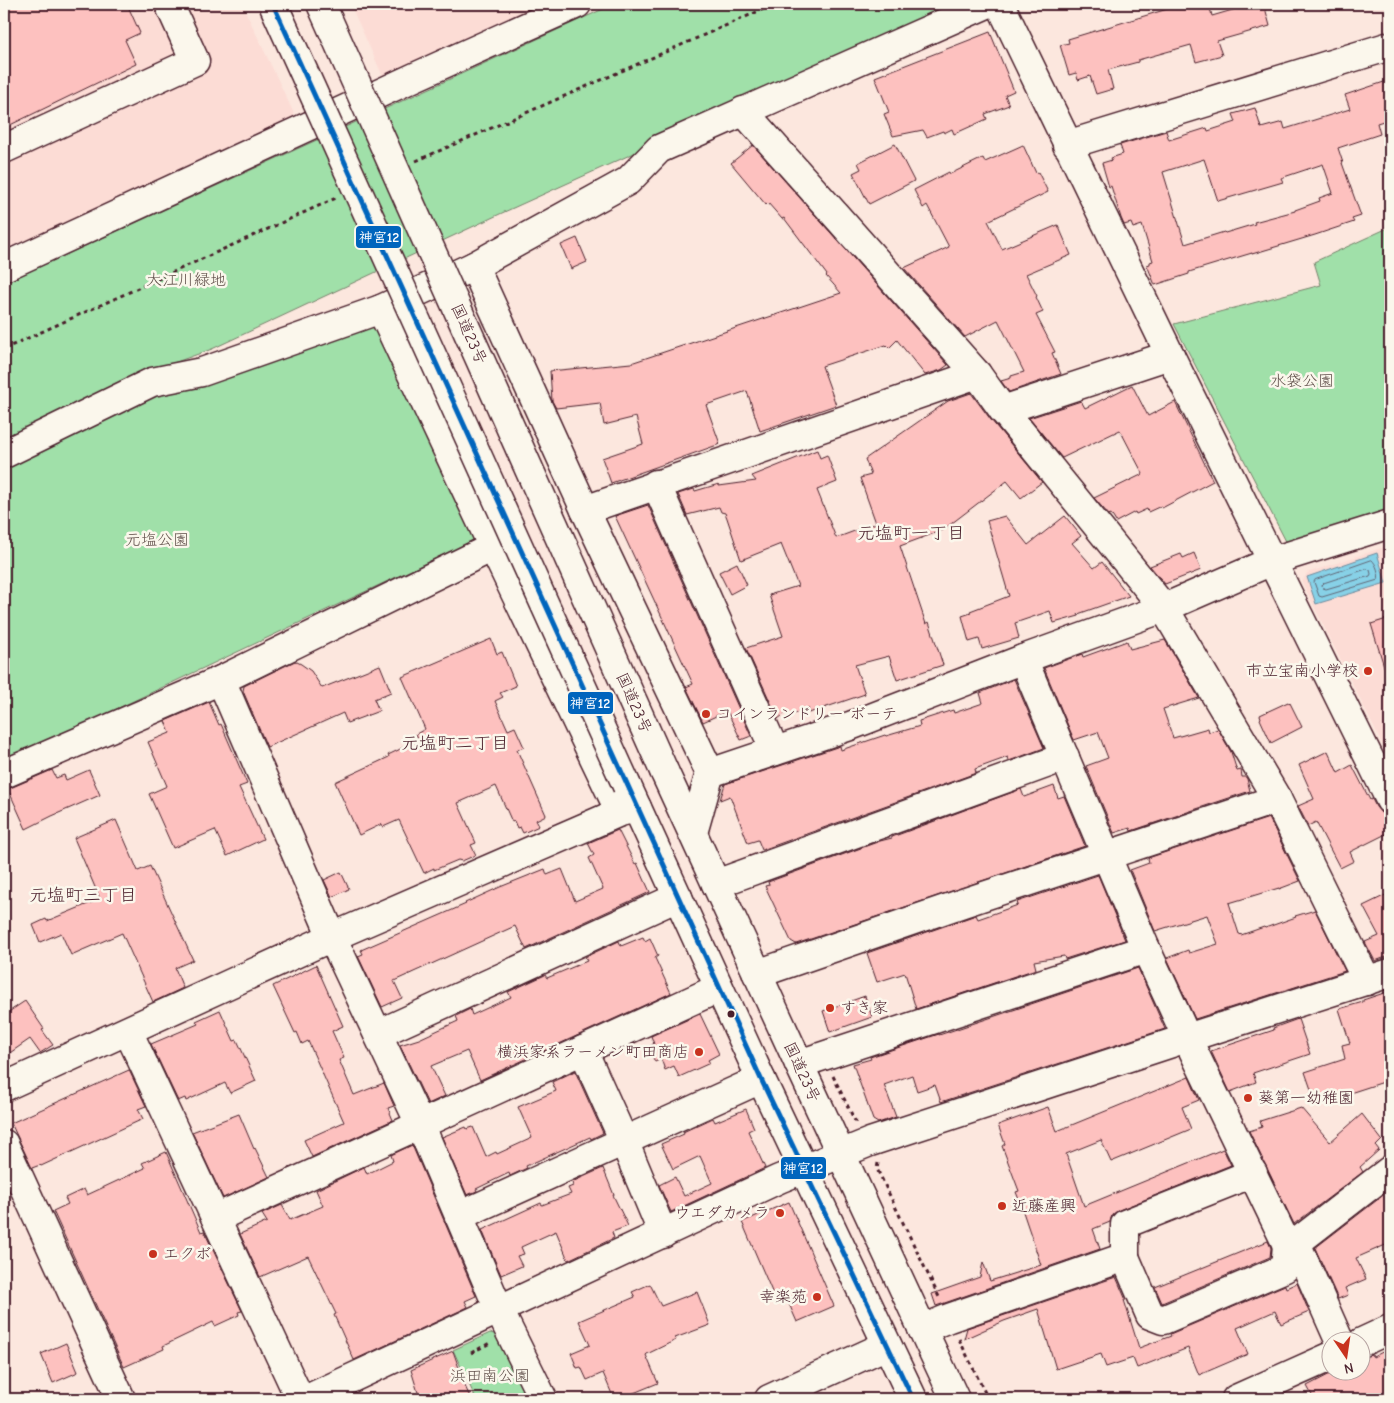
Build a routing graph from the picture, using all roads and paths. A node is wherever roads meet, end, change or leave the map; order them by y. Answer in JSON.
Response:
{"nodes":[{"id":1,"x":169,"y":4,"type":"edge"},
{"id":2,"x":273,"y":4,"type":"edge"},
{"id":3,"x":321,"y":4,"type":"edge"},
{"id":4,"x":577,"y":4,"type":"edge"},
{"id":5,"x":987,"y":4,"type":"edge"},
{"id":6,"x":1000,"y":4,"type":"edge"},
{"id":7,"x":1390,"y":46,"type":"edge"},
{"id":8,"x":743,"y":111,"type":"junction"},
{"id":9,"x":1068,"y":145,"type":"junction"},
{"id":10,"x":4,"y":150,"type":"edge"},
{"id":11,"x":474,"y":266,"type":"junction"},
{"id":12,"x":4,"y":267,"type":"edge"},
{"id":13,"x":382,"y":308,"type":"junction"},
{"id":14,"x":1170,"y":355,"type":"junction"},
{"id":15,"x":977,"y":374,"type":"junction"},
{"id":16,"x":1003,"y":410,"type":"junction"},
{"id":17,"x":4,"y":454,"type":"edge"},
{"id":18,"x":656,"y":484,"type":"junction"},
{"id":19,"x":585,"y":510,"type":"junction"},
{"id":20,"x":1390,"y":524,"type":"edge"},
{"id":21,"x":493,"y":547,"type":"junction"},
{"id":22,"x":1272,"y":562,"type":"junction"},
{"id":23,"x":1164,"y":608,"type":"junction"},
{"id":24,"x":1023,"y":660,"type":"junction"},
{"id":25,"x":221,"y":680,"type":"junction"},
{"id":26,"x":775,"y":751,"type":"junction"},
{"id":27,"x":1065,"y":757,"type":"junction"},
{"id":28,"x":710,"y":773,"type":"junction"},
{"id":29,"x":4,"y":774,"type":"edge"},
{"id":30,"x":1277,"y":799,"type":"junction"},
{"id":31,"x":1390,"y":800,"type":"edge"},
{"id":32,"x":628,"y":802,"type":"junction"},
{"id":33,"x":693,"y":834,"type":"junction"},
{"id":34,"x":1106,"y":855,"type":"junction"},
{"id":35,"x":716,"y":884,"type":"junction"},
{"id":36,"x":678,"y":897,"type":"junction"},
{"id":37,"x":332,"y":937,"type":"junction"},
{"id":38,"x":1146,"y":948,"type":"junction"},
{"id":39,"x":757,"y":974,"type":"junction"},
{"id":40,"x":1379,"y":977,"type":"edge"},
{"id":41,"x":719,"y":988,"type":"junction"},
{"id":42,"x":128,"y":1031,"type":"junction"},
{"id":43,"x":378,"y":1034,"type":"junction"},
{"id":44,"x":1187,"y":1038,"type":"junction"},
{"id":45,"x":583,"y":1050,"type":"junction"},
{"id":46,"x":810,"y":1060,"type":"junction"},
{"id":47,"x":760,"y":1079,"type":"junction"},
{"id":48,"x":4,"y":1088,"type":"edge"},
{"id":49,"x":863,"y":1123,"type":"dead end"},
{"id":50,"x":420,"y":1124,"type":"junction"},
{"id":51,"x":624,"y":1141,"type":"junction"},
{"id":52,"x":4,"y":1144,"type":"edge"},
{"id":53,"x":841,"y":1154,"type":"junction"},
{"id":54,"x":804,"y":1169,"type":"junction"},
{"id":55,"x":877,"y":1169,"type":"dead end"},
{"id":56,"x":1390,"y":1170,"type":"edge"},
{"id":57,"x":1252,"y":1173,"type":"junction"},
{"id":58,"x":459,"y":1216,"type":"junction"},
{"id":59,"x":216,"y":1218,"type":"junction"},
{"id":60,"x":663,"y":1234,"type":"junction"},
{"id":61,"x":1292,"y":1244,"type":"junction"},
{"id":62,"x":1125,"y":1257,"type":"junction"},
{"id":63,"x":499,"y":1310,"type":"junction"},
{"id":64,"x":949,"y":1318,"type":"junction"},
{"id":65,"x":922,"y":1329,"type":"junction"},
{"id":66,"x":1390,"y":1329,"type":"edge"},
{"id":67,"x":1334,"y":1330,"type":"edge"},
{"id":68,"x":1372,"y":1337,"type":"edge"},
{"id":69,"x":494,"y":1341,"type":"dead end"},
{"id":70,"x":887,"y":1345,"type":"junction"},
{"id":71,"x":471,"y":1353,"type":"dead end"},
{"id":72,"x":1322,"y":1361,"type":"edge"},
{"id":73,"x":340,"y":1393,"type":"edge"},
{"id":74,"x":1251,"y":1396,"type":"edge"},
{"id":75,"x":121,"y":1399,"type":"edge"},
{"id":76,"x":300,"y":1399,"type":"edge"},
{"id":77,"x":307,"y":1399,"type":"edge"},
{"id":78,"x":543,"y":1399,"type":"edge"},
{"id":79,"x":769,"y":1399,"type":"edge"},
{"id":80,"x":912,"y":1399,"type":"edge"},
{"id":81,"x":955,"y":1399,"type":"edge"},
{"id":82,"x":988,"y":1399,"type":"edge"}],
"edges":[{"from":1,"to":10,"type":"main road"},
{"from":2,"to":32,"type":"main road","bridge":true},
{"from":3,"to":33,"type":"main road","name":"国道23号","bridge":true},
{"from":4,"to":12,"type":"main road"},
{"from":5,"to":8,"type":"main road"},
{"from":6,"to":9,"type":"main road"},
{"from":7,"to":9,"type":"main road"},
{"from":8,"to":11,"type":"main road"},
{"from":8,"to":15,"type":"main road"},
{"from":9,"to":14,"type":"main road"},
{"from":11,"to":13,"type":"main road"},
{"from":11,"to":19,"type":"main road"},
{"from":13,"to":17,"type":"main road"},
{"from":13,"to":21,"type":"main road"},
{"from":14,"to":16,"type":"main road"},
{"from":14,"to":22,"type":"main road"},
{"from":15,"to":16,"type":"main road"},
{"from":15,"to":18,"type":"main road"},
{"from":16,"to":23,"type":"main road"},
{"from":18,"to":19,"type":"main road"},
{"from":18,"to":26,"type":"main road"},
{"from":19,"to":28,"type":"main road"},
{"from":20,"to":22,"type":"main road"},
{"from":21,"to":25,"type":"main road"},
{"from":21,"to":32,"type":"main road"},
{"from":22,"to":23,"type":"main road"},
{"from":22,"to":31,"type":"main road"},
{"from":23,"to":24,"type":"main road"},
{"from":23,"to":30,"type":"main road"},
{"from":24,"to":26,"type":"main road"},
{"from":24,"to":27,"type":"main road"},
{"from":25,"to":29,"type":"main road"},
{"from":25,"to":37,"type":"main road"},
{"from":26,"to":28,"type":"main road"},
{"from":27,"to":34,"type":"main road"},
{"from":27,"to":35,"type":"main road"},
{"from":28,"to":33,"type":"main road"},
{"from":30,"to":34,"type":"main road"},
{"from":30,"to":40,"type":"main road"},
{"from":32,"to":36,"type":"main road"},
{"from":32,"to":37,"type":"main road"},
{"from":33,"to":35,"type":"main road","name":"国道23号"},
{"from":34,"to":38,"type":"main road"},
{"from":34,"to":39,"type":"main road"},
{"from":35,"to":39,"type":"main road","name":"国道23号"},
{"from":36,"to":41,"type":"main road"},
{"from":36,"to":43,"type":"main road"},
{"from":37,"to":42,"type":"main road"},
{"from":37,"to":43,"type":"main road"},
{"from":38,"to":44,"type":"main road"},
{"from":38,"to":46,"type":"main road"},
{"from":39,"to":46,"type":"main road","name":"国道23号"},
{"from":40,"to":44,"type":"main road"},
{"from":41,"to":45,"type":"main road"},
{"from":41,"to":47,"type":"main road"},
{"from":42,"to":48,"type":"main road"},
{"from":42,"to":59,"type":"main road"},
{"from":43,"to":50,"type":"main road"},
{"from":44,"to":53,"type":"main road"},
{"from":44,"to":57,"type":"main road"},
{"from":45,"to":50,"type":"main road"},
{"from":45,"to":51,"type":"main road"},
{"from":46,"to":49,"type":"path"},
{"from":46,"to":53,"type":"main road","name":"国道23号"},
{"from":47,"to":51,"type":"main road"},
{"from":47,"to":54,"type":"main road"},
{"from":50,"to":58,"type":"main road"},
{"from":50,"to":59,"type":"main road"},
{"from":51,"to":58,"type":"main road"},
{"from":51,"to":60,"type":"main road"},
{"from":52,"to":75,"type":"main road"},
{"from":53,"to":54,"type":"main road"},
{"from":53,"to":65,"type":"main road","name":"国道23号"},
{"from":54,"to":60,"type":"main road"},
{"from":54,"to":70,"type":"main road"},
{"from":55,"to":64,"type":"path"},
{"from":56,"to":61,"type":"main road"},
{"from":57,"to":61,"type":"main road"},
{"from":57,"to":62,"type":"main road"},
{"from":58,"to":63,"type":"main road"},
{"from":59,"to":76,"type":"main road"},
{"from":60,"to":63,"type":"main road"},
{"from":61,"to":62,"type":"main road"},
{"from":61,"to":67,"type":"main road"},
{"from":62,"to":64,"type":"main road"},
{"from":63,"to":73,"type":"main road"},
{"from":63,"to":78,"type":"main road"},
{"from":64,"to":65,"type":"main road"},
{"from":64,"to":82,"type":"path"},
{"from":65,"to":81,"type":"main road","name":"国道23号"},
{"from":66,"to":68,"type":"main road"},
{"from":69,"to":71,"type":"path"},
{"from":70,"to":79,"type":"main road"},
{"from":70,"to":80,"type":"main road"},
{"from":72,"to":74,"type":"main road"},
{"from":73,"to":77,"type":"main road"}]}
